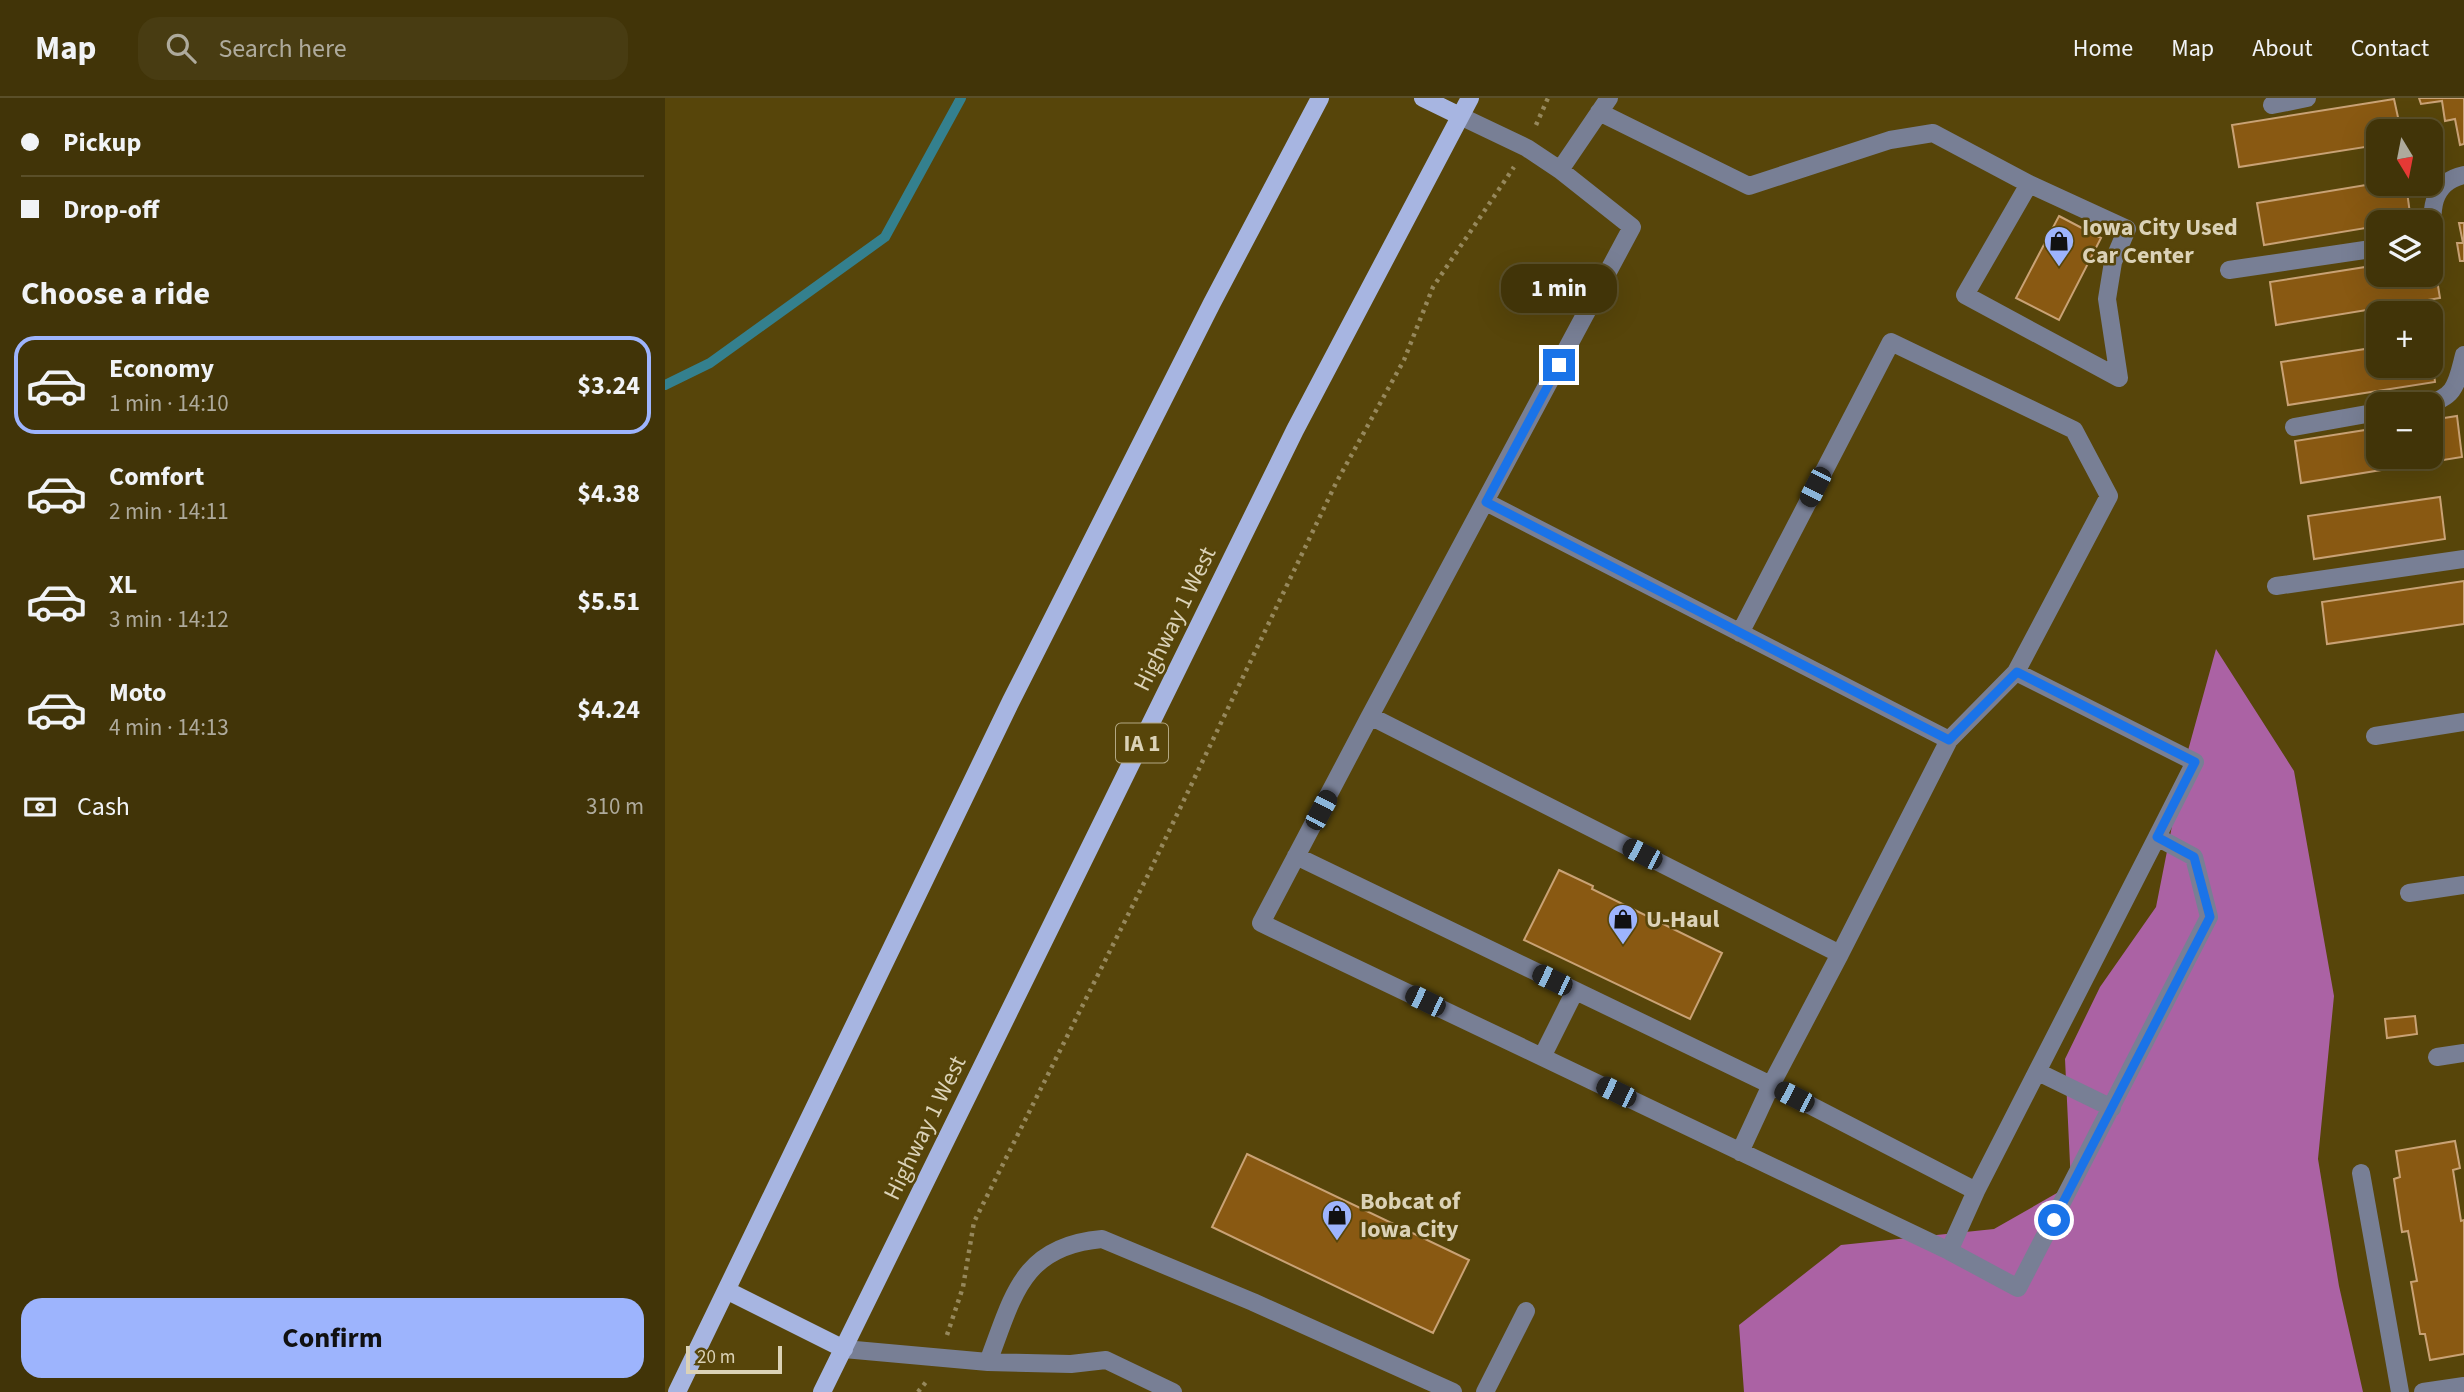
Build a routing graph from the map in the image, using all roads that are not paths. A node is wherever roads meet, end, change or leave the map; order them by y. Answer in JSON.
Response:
{"nodes":[{"id":1,"x":1320,"y":98,"type":"edge"},
{"id":2,"x":1423,"y":98,"type":"edge"},
{"id":3,"x":1470,"y":98,"type":"edge"},
{"id":4,"x":2307,"y":98,"type":"edge"},
{"id":5,"x":2272,"y":104,"type":"dead end"},
{"id":6,"x":1604,"y":105,"type":"edge"},
{"id":7,"x":1460,"y":116,"type":"junction"},
{"id":8,"x":1560,"y":170,"type":"junction"},
{"id":9,"x":2464,"y":176,"type":"edge"},
{"id":10,"x":2029,"y":184,"type":"junction"},
{"id":11,"x":2432,"y":210,"type":"edge"},
{"id":12,"x":2366,"y":250,"type":"edge"},
{"id":13,"x":2229,"y":270,"type":"dead end"},
{"id":14,"x":2464,"y":355,"type":"edge"},
{"id":15,"x":2443,"y":399,"type":"edge"},
{"id":16,"x":2366,"y":414,"type":"edge"},
{"id":17,"x":2294,"y":427,"type":"dead end"},
{"id":18,"x":1486,"y":502,"type":"junction"},
{"id":19,"x":2464,"y":559,"type":"edge"},
{"id":20,"x":2276,"y":586,"type":"dead end"},
{"id":21,"x":1740,"y":633,"type":"junction"},
{"id":22,"x":2017,"y":672,"type":"junction"},
{"id":23,"x":1370,"y":716,"type":"junction"},
{"id":24,"x":2464,"y":722,"type":"edge"},
{"id":25,"x":2375,"y":736,"type":"dead end"},
{"id":26,"x":1949,"y":740,"type":"junction"},
{"id":27,"x":2157,"y":837,"type":"junction"},
{"id":28,"x":1297,"y":856,"type":"junction"},
{"id":29,"x":2464,"y":885,"type":"edge"},
{"id":30,"x":2409,"y":893,"type":"dead end"},
{"id":31,"x":1840,"y":954,"type":"junction"},
{"id":32,"x":1575,"y":991,"type":"junction"},
{"id":33,"x":2464,"y":1053,"type":"edge"},
{"id":34,"x":1542,"y":1057,"type":"junction"},
{"id":35,"x":2437,"y":1057,"type":"dead end"},
{"id":36,"x":2038,"y":1072,"type":"junction"},
{"id":37,"x":1772,"y":1085,"type":"junction"},
{"id":38,"x":2112,"y":1108,"type":"junction"},
{"id":39,"x":1740,"y":1152,"type":"junction"},
{"id":40,"x":2361,"y":1173,"type":"dead end"},
{"id":41,"x":1976,"y":1191,"type":"junction"},
{"id":42,"x":1948,"y":1251,"type":"junction"},
{"id":43,"x":728,"y":1291,"type":"junction"},
{"id":44,"x":1526,"y":1311,"type":"dead end"},
{"id":45,"x":844,"y":1349,"type":"junction"},
{"id":46,"x":988,"y":1362,"type":"junction"},
{"id":47,"x":2464,"y":1386,"type":"edge"},
{"id":48,"x":677,"y":1392,"type":"edge"},
{"id":49,"x":823,"y":1392,"type":"edge"},
{"id":50,"x":1173,"y":1392,"type":"edge"},
{"id":51,"x":1453,"y":1392,"type":"edge"},
{"id":52,"x":1485,"y":1392,"type":"edge"},
{"id":53,"x":2400,"y":1392,"type":"edge"},
{"id":54,"x":2423,"y":1392,"type":"edge"}],
"edges":[{"from":1,"to":43,"type":"main road"},
{"from":2,"to":7,"type":"main road"},
{"from":3,"to":7,"type":"main road","name":"Highway 1 West","number":"IA 1"},
{"from":4,"to":5,"type":"lane"},
{"from":6,"to":8,"type":"lane"},
{"from":6,"to":10,"type":"lane"},
{"from":7,"to":8,"type":"lane"},
{"from":7,"to":45,"type":"main road","name":"Highway 1 West","number":"IA 1"},
{"from":8,"to":18,"type":"lane"},
{"from":9,"to":11,"type":"lane"},
{"from":10,"to":10,"type":"lane"},
{"from":12,"to":13,"type":"lane"},
{"from":14,"to":15,"type":"lane"},
{"from":16,"to":17,"type":"lane"},
{"from":18,"to":21,"type":"lane"},
{"from":18,"to":23,"type":"lane"},
{"from":19,"to":20,"type":"lane"},
{"from":21,"to":22,"type":"lane"},
{"from":21,"to":26,"type":"lane"},
{"from":22,"to":26,"type":"lane"},
{"from":22,"to":27,"type":"lane"},
{"from":23,"to":28,"type":"lane"},
{"from":23,"to":31,"type":"lane"},
{"from":24,"to":25,"type":"lane"},
{"from":26,"to":31,"type":"lane"},
{"from":27,"to":36,"type":"lane"},
{"from":27,"to":38,"type":"lane"},
{"from":28,"to":32,"type":"lane"},
{"from":28,"to":34,"type":"lane"},
{"from":29,"to":30,"type":"lane"},
{"from":31,"to":37,"type":"lane"},
{"from":32,"to":34,"type":"lane"},
{"from":32,"to":37,"type":"lane"},
{"from":33,"to":35,"type":"lane"},
{"from":34,"to":39,"type":"lane"},
{"from":36,"to":38,"type":"lane"},
{"from":36,"to":41,"type":"lane"},
{"from":37,"to":39,"type":"lane"},
{"from":37,"to":41,"type":"lane"},
{"from":38,"to":42,"type":"lane"},
{"from":39,"to":42,"type":"lane"},
{"from":40,"to":53,"type":"lane"},
{"from":41,"to":42,"type":"lane"},
{"from":43,"to":45,"type":"main road"},
{"from":43,"to":48,"type":"main road"},
{"from":44,"to":52,"type":"lane"},
{"from":45,"to":46,"type":"lane"},
{"from":45,"to":49,"type":"main road","name":"Highway 1 West","number":"IA 1"},
{"from":46,"to":50,"type":"lane"},
{"from":46,"to":51,"type":"lane"},
{"from":47,"to":54,"type":"lane"}]}
